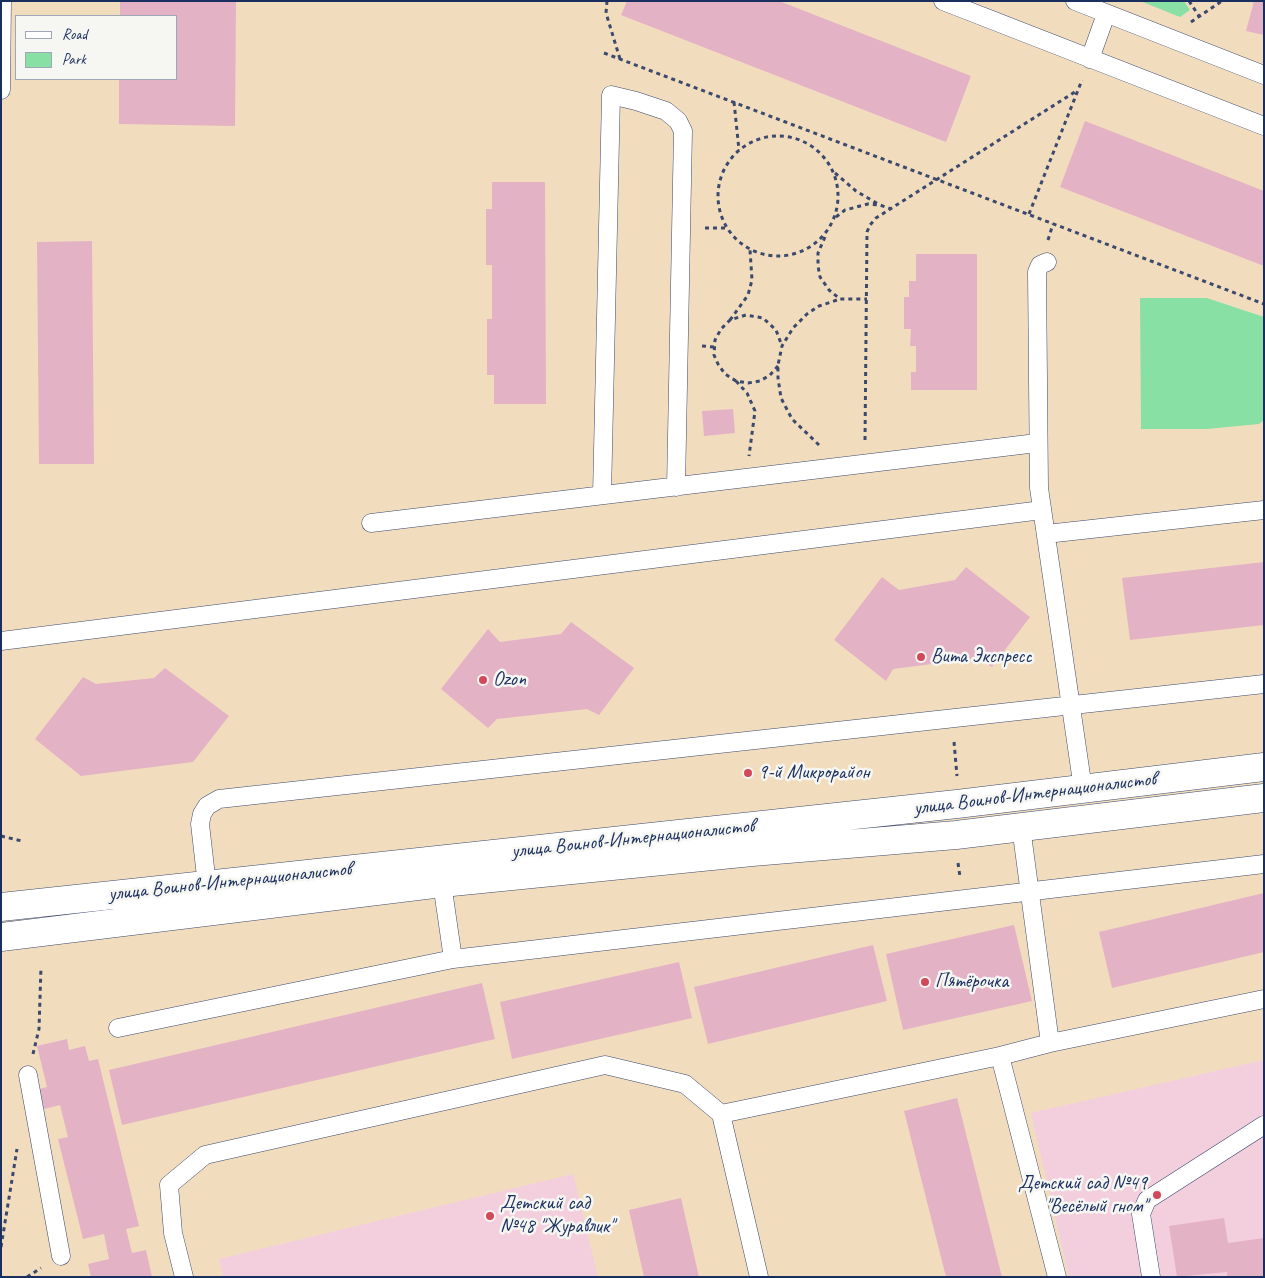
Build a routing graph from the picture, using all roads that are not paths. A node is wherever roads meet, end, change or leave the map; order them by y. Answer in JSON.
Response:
{"nodes":[{"id":1,"x":2,"y":1,"type":"edge"},
{"id":2,"x":943,"y":1,"type":"edge"},
{"id":3,"x":1075,"y":1,"type":"edge"},
{"id":4,"x":1106,"y":14,"type":"junction"},
{"id":5,"x":1090,"y":58,"type":"junction"},
{"id":6,"x":1264,"y":75,"type":"edge"},
{"id":7,"x":1,"y":90,"type":"edge"},
{"id":8,"x":1264,"y":126,"type":"edge"},
{"id":9,"x":1047,"y":262,"type":"dead end"},
{"id":10,"x":1037,"y":443,"type":"junction"},
{"id":11,"x":676,"y":486,"type":"junction"},
{"id":12,"x":602,"y":495,"type":"junction"},
{"id":13,"x":1042,"y":510,"type":"junction"},
{"id":14,"x":1264,"y":510,"type":"edge"},
{"id":15,"x":371,"y":524,"type":"dead end"},
{"id":16,"x":1046,"y":534,"type":"junction"},
{"id":17,"x":1,"y":641,"type":"edge"},
{"id":18,"x":1264,"y":684,"type":"edge"},
{"id":19,"x":1071,"y":705,"type":"junction"},
{"id":20,"x":1264,"y":767,"type":"edge"},
{"id":21,"x":1083,"y":789,"type":"junction"},
{"id":22,"x":1017,"y":796,"type":"junction"},
{"id":23,"x":1264,"y":798,"type":"edge"},
{"id":24,"x":1088,"y":818,"type":"junction"},
{"id":25,"x":1021,"y":827,"type":"junction"},
{"id":26,"x":1264,"y":864,"type":"edge"},
{"id":27,"x":442,"y":883,"type":"junction"},
{"id":28,"x":207,"y":885,"type":"junction"},
{"id":29,"x":1029,"y":892,"type":"junction"},
{"id":30,"x":1,"y":907,"type":"edge"},
{"id":31,"x":1,"y":937,"type":"edge"},
{"id":32,"x":453,"y":958,"type":"junction"},
{"id":33,"x":1264,"y":999,"type":"edge"},
{"id":34,"x":118,"y":1028,"type":"dead end"},
{"id":35,"x":1050,"y":1043,"type":"junction"},
{"id":36,"x":1000,"y":1056,"type":"junction"},
{"id":37,"x":28,"y":1075,"type":"road end"},
{"id":38,"x":720,"y":1114,"type":"junction"},
{"id":39,"x":1264,"y":1125,"type":"edge"},
{"id":40,"x":61,"y":1256,"type":"dead end"},
{"id":41,"x":184,"y":1277,"type":"edge"},
{"id":42,"x":759,"y":1277,"type":"edge"},
{"id":43,"x":1057,"y":1277,"type":"edge"},
{"id":44,"x":1151,"y":1277,"type":"edge"}],
"edges":[{"from":1,"to":7,"type":"lane"},
{"from":2,"to":5,"type":"lane"},
{"from":3,"to":4,"type":"lane"},
{"from":4,"to":5,"type":"lane"},
{"from":4,"to":6,"type":"lane"},
{"from":5,"to":8,"type":"lane"},
{"from":9,"to":10,"type":"lane"},
{"from":10,"to":11,"type":"lane"},
{"from":10,"to":13,"type":"lane"},
{"from":11,"to":12,"type":"lane"},
{"from":11,"to":12,"type":"lane"},
{"from":12,"to":15,"type":"lane"},
{"from":13,"to":16,"type":"lane"},
{"from":13,"to":17,"type":"lane"},
{"from":14,"to":16,"type":"lane"},
{"from":16,"to":19,"type":"lane"},
{"from":18,"to":19,"type":"lane"},
{"from":19,"to":21,"type":"lane"},
{"from":19,"to":28,"type":"lane"},
{"from":20,"to":21,"type":"main road","name":"улица Воинов-Интернационалистов"},
{"from":21,"to":22,"type":"main road","name":"улица Воинов-Интернационалистов"},
{"from":21,"to":24,"type":"main road"},
{"from":22,"to":25,"type":"main road"},
{"from":22,"to":28,"type":"main road","name":"улица Воинов-Интернационалистов"},
{"from":23,"to":24,"type":"main road","name":"улица Воинов-Интернационалистов"},
{"from":24,"to":25,"type":"main road","name":"улица Воинов-Интернационалистов"},
{"from":25,"to":27,"type":"main road","name":"улица Воинов-Интернационалистов"},
{"from":25,"to":29,"type":"lane"},
{"from":26,"to":29,"type":"lane"},
{"from":27,"to":31,"type":"main road","name":"улица Воинов-Интернационалистов"},
{"from":27,"to":32,"type":"lane"},
{"from":28,"to":30,"type":"main road","name":"улица Воинов-Интернационалистов"},
{"from":29,"to":32,"type":"lane"},
{"from":29,"to":35,"type":"lane"},
{"from":32,"to":34,"type":"lane"},
{"from":33,"to":35,"type":"lane"},
{"from":35,"to":36,"type":"lane"},
{"from":36,"to":38,"type":"lane"},
{"from":36,"to":43,"type":"lane"},
{"from":37,"to":40,"type":"lane"},
{"from":38,"to":41,"type":"lane"},
{"from":38,"to":42,"type":"lane"},
{"from":39,"to":44,"type":"lane"}]}
